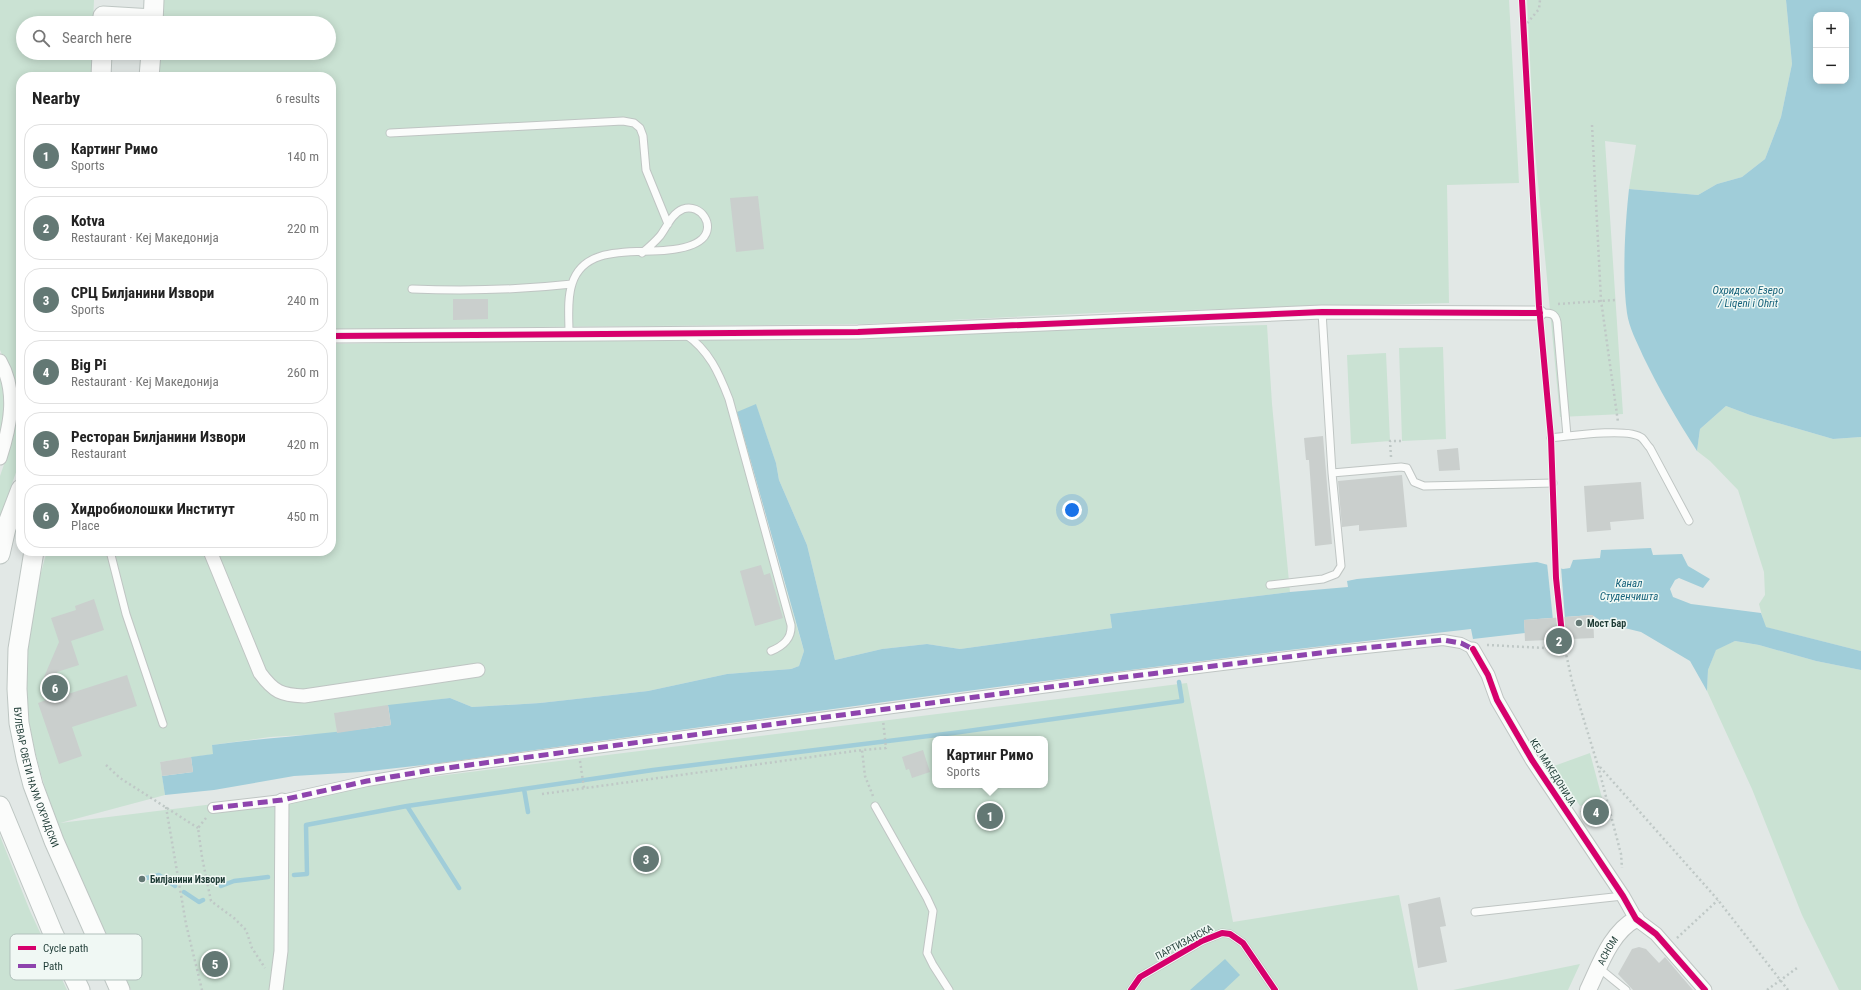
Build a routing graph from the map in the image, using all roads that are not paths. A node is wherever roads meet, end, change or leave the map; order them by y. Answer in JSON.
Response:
{"nodes":[{"id":1,"x":154,"y":0,"type":"edge"},
{"id":2,"x":103,"y":13,"type":"edge"},
{"id":3,"x":122,"y":16,"type":"edge"},
{"id":4,"x":153,"y":16,"type":"edge"},
{"id":5,"x":102,"y":60,"type":"edge"},
{"id":6,"x":151,"y":60,"type":"edge"},
{"id":7,"x":101,"y":72,"type":"edge"},
{"id":8,"x":150,"y":72,"type":"edge"},
{"id":9,"x":390,"y":133,"type":"dead end"},
{"id":10,"x":668,"y":224,"type":"junction"},
{"id":11,"x":642,"y":253,"type":"junction"},
{"id":12,"x":572,"y":284,"type":"junction"},
{"id":13,"x":412,"y":289,"type":"dead end"},
{"id":14,"x":1540,"y":309,"type":"joint"},
{"id":15,"x":1322,"y":312,"type":"junction"},
{"id":16,"x":682,"y":332,"type":"junction"},
{"id":17,"x":569,"y":333,"type":"junction"},
{"id":18,"x":336,"y":336,"type":"edge"},
{"id":19,"x":0,"y":361,"type":"edge"},
{"id":20,"x":1567,"y":436,"type":"junction"},
{"id":21,"x":1551,"y":438,"type":"dead end"},
{"id":22,"x":0,"y":458,"type":"edge"},
{"id":23,"x":1332,"y":473,"type":"junction"},
{"id":24,"x":1553,"y":483,"type":"dead end"},
{"id":25,"x":16,"y":502,"type":"edge"},
{"id":26,"x":1689,"y":521,"type":"dead end"},
{"id":27,"x":0,"y":554,"type":"edge"},
{"id":28,"x":33,"y":556,"type":"edge"},
{"id":29,"x":111,"y":556,"type":"edge"},
{"id":30,"x":212,"y":556,"type":"edge"},
{"id":31,"x":1270,"y":585,"type":"dead end"},
{"id":32,"x":1467,"y":646,"type":"joint"},
{"id":33,"x":771,"y":651,"type":"dead end"},
{"id":34,"x":478,"y":670,"type":"dead end"},
{"id":35,"x":163,"y":724,"type":"dead end"},
{"id":36,"x":282,"y":800,"type":"junction"},
{"id":37,"x":0,"y":806,"type":"edge"},
{"id":38,"x":874,"y":806,"type":"road end"},
{"id":39,"x":213,"y":808,"type":"road end"},
{"id":40,"x":1623,"y":896,"type":"junction"},
{"id":41,"x":1476,"y":912,"type":"dead end"},
{"id":42,"x":1636,"y":919,"type":"junction"},
{"id":43,"x":53,"y":934,"type":"edge"},
{"id":44,"x":95,"y":934,"type":"edge"},
{"id":45,"x":1599,"y":968,"type":"junction"},
{"id":46,"x":75,"y":980,"type":"edge"},
{"id":47,"x":116,"y":980,"type":"edge"},
{"id":48,"x":276,"y":989,"type":"edge"},
{"id":49,"x":80,"y":990,"type":"edge"},
{"id":50,"x":120,"y":990,"type":"edge"},
{"id":51,"x":949,"y":990,"type":"edge"},
{"id":52,"x":1131,"y":990,"type":"edge"},
{"id":53,"x":1275,"y":990,"type":"edge"},
{"id":54,"x":1588,"y":990,"type":"edge"},
{"id":55,"x":1626,"y":990,"type":"edge"},
{"id":56,"x":1705,"y":990,"type":"edge"}],
"edges":[{"from":1,"to":4,"type":"main road"},
{"from":2,"to":3,"type":"main road"},
{"from":5,"to":7,"type":"main road"},
{"from":6,"to":8,"type":"main road"},
{"from":9,"to":10,"type":"lane"},
{"from":10,"to":11,"type":"lane"},
{"from":10,"to":11,"type":"lane"},
{"from":11,"to":12,"type":"lane"},
{"from":12,"to":13,"type":"lane"},
{"from":12,"to":17,"type":"lane"},
{"from":14,"to":15,"type":"street"},
{"from":14,"to":20,"type":"lane"},
{"from":15,"to":16,"type":"street"},
{"from":15,"to":23,"type":"lane"},
{"from":16,"to":17,"type":"street"},
{"from":16,"to":33,"type":"lane"},
{"from":17,"to":18,"type":"street"},
{"from":19,"to":22,"type":"street"},
{"from":20,"to":21,"type":"lane"},
{"from":20,"to":26,"type":"lane"},
{"from":23,"to":24,"type":"lane"},
{"from":23,"to":31,"type":"lane"},
{"from":25,"to":27,"type":"main road"},
{"from":28,"to":44,"type":"main road","name":"БУЛЕВАР СВЕТИ НАУМ ОХРИДСКИ"},
{"from":29,"to":35,"type":"lane"},
{"from":30,"to":34,"type":"street"},
{"from":32,"to":36,"type":"street"},
{"from":32,"to":40,"type":"street","name":"КЕЈ МАКЕДОНИЈА"},
{"from":36,"to":39,"type":"street"},
{"from":36,"to":48,"type":"street"},
{"from":37,"to":43,"type":"main road"},
{"from":38,"to":51,"type":"lane"},
{"from":40,"to":41,"type":"lane"},
{"from":40,"to":42,"type":"street","name":"КЕЈ МАКЕДОНИЈА"},
{"from":42,"to":45,"type":"street","name":"АСНОМ"},
{"from":42,"to":56,"type":"street","name":"КЕЈ МАКЕДОНИЈА"},
{"from":45,"to":54,"type":"street","name":"АСНОМ"},
{"from":45,"to":55,"type":"lane"},
{"from":46,"to":49,"type":"main road"},
{"from":47,"to":50,"type":"main road","name":"БУЛЕВАР СВЕТИ НАУМ ОХРИДСКИ"},
{"from":52,"to":53,"type":"lane","name":"ПАРТИЗАНСКА"}]}
